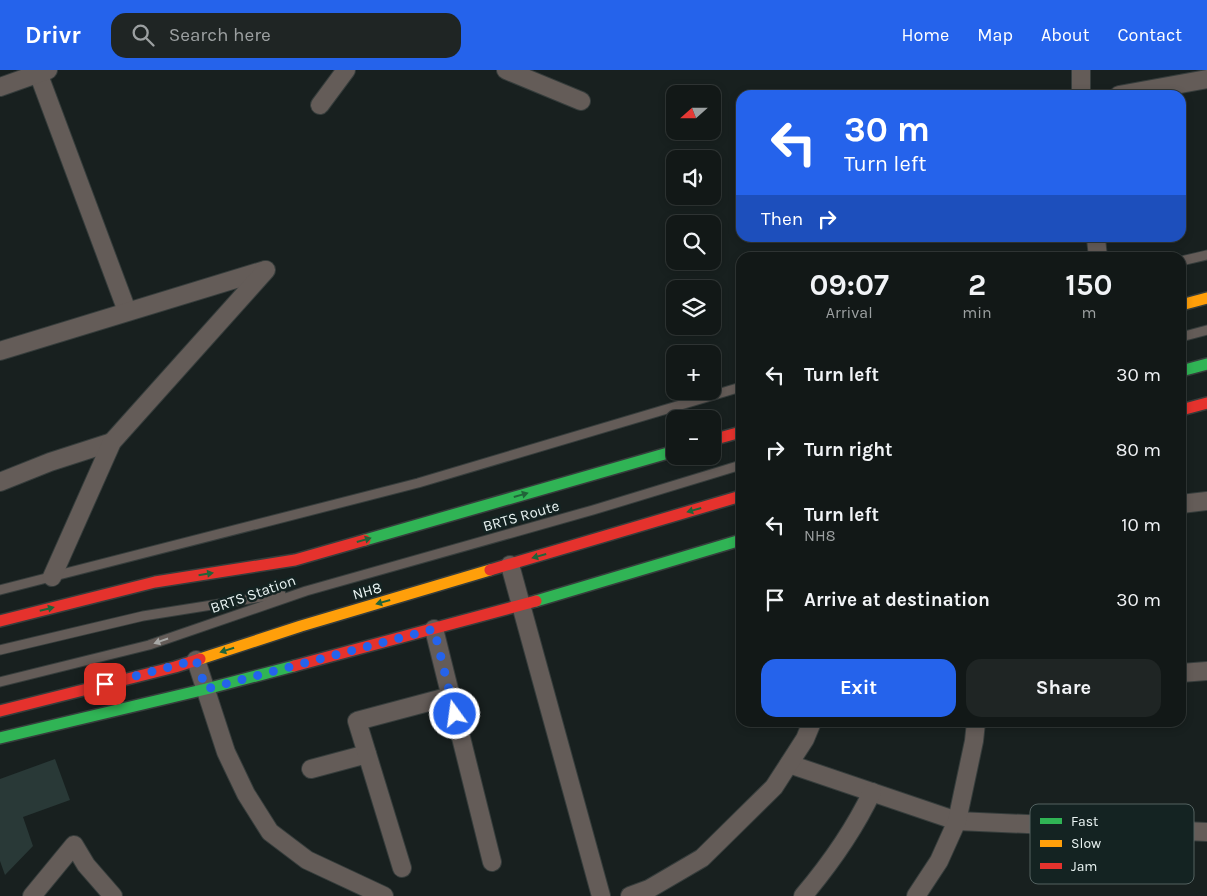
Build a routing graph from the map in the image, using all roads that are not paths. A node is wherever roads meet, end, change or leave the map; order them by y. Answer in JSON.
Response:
{"nodes":[{"id":1,"x":346,"y":70,"type":"edge"},
{"id":2,"x":506,"y":70,"type":"edge"},
{"id":3,"x":1081,"y":70,"type":"edge"},
{"id":4,"x":41,"y":71,"type":"edge"},
{"id":5,"x":1207,"y":79,"type":"edge"},
{"id":6,"x":0,"y":87,"type":"edge"},
{"id":7,"x":1081,"y":90,"type":"edge"},
{"id":8,"x":1146,"y":90,"type":"edge"},
{"id":9,"x":580,"y":101,"type":"dead end"},
{"id":10,"x":320,"y":105,"type":"dead end"},
{"id":11,"x":1207,"y":255,"type":"edge"},
{"id":12,"x":1186,"y":260,"type":"edge"},
{"id":13,"x":1207,"y":298,"type":"edge"},
{"id":14,"x":1186,"y":304,"type":"edge"},
{"id":15,"x":127,"y":311,"type":"junction"},
{"id":16,"x":1207,"y":330,"type":"edge"},
{"id":17,"x":1186,"y":336,"type":"edge"},
{"id":18,"x":0,"y":351,"type":"edge"},
{"id":19,"x":1207,"y":364,"type":"edge"},
{"id":20,"x":1186,"y":370,"type":"edge"},
{"id":21,"x":736,"y":388,"type":"edge"},
{"id":22,"x":1207,"y":403,"type":"edge"},
{"id":23,"x":1186,"y":409,"type":"edge"},
{"id":24,"x":736,"y":433,"type":"edge"},
{"id":25,"x":721,"y":438,"type":"edge"},
{"id":26,"x":112,"y":442,"type":"junction"},
{"id":27,"x":666,"y":454,"type":"edge"},
{"id":28,"x":736,"y":467,"type":"edge"},
{"id":29,"x":0,"y":482,"type":"edge"},
{"id":30,"x":736,"y":497,"type":"edge"},
{"id":31,"x":1207,"y":501,"type":"edge"},
{"id":32,"x":1186,"y":503,"type":"edge"},
{"id":33,"x":736,"y":542,"type":"edge"},
{"id":34,"x":510,"y":564,"type":"junction"},
{"id":35,"x":52,"y":577,"type":"junction"},
{"id":36,"x":0,"y":590,"type":"edge"},
{"id":37,"x":306,"y":590,"type":"junction"},
{"id":38,"x":521,"y":606,"type":"junction"},
{"id":39,"x":0,"y":621,"type":"edge"},
{"id":40,"x":434,"y":629,"type":"junction"},
{"id":41,"x":0,"y":650,"type":"edge"},
{"id":42,"x":196,"y":660,"type":"junction"},
{"id":43,"x":1207,"y":671,"type":"edge"},
{"id":44,"x":1186,"y":673,"type":"edge"},
{"id":45,"x":0,"y":682,"type":"edge"},
{"id":46,"x":206,"y":689,"type":"junction"},
{"id":47,"x":451,"y":696,"type":"junction"},
{"id":48,"x":0,"y":711,"type":"edge"},
{"id":49,"x":810,"y":727,"type":"edge"},
{"id":50,"x":975,"y":727,"type":"edge"},
{"id":51,"x":0,"y":738,"type":"edge"},
{"id":52,"x":366,"y":754,"type":"junction"},
{"id":53,"x":789,"y":764,"type":"junction"},
{"id":54,"x":311,"y":770,"type":"dead end"},
{"id":55,"x":872,"y":792,"type":"junction"},
{"id":56,"x":957,"y":821,"type":"junction"},
{"id":57,"x":1030,"y":824,"type":"edge"},
{"id":58,"x":1194,"y":831,"type":"edge"},
{"id":59,"x":1207,"y":832,"type":"edge"},
{"id":60,"x":492,"y":862,"type":"dead end"},
{"id":61,"x":402,"y":868,"type":"dead end"},
{"id":62,"x":375,"y":894,"type":"edge"},
{"id":63,"x":32,"y":896,"type":"edge"},
{"id":64,"x":113,"y":896,"type":"edge"},
{"id":65,"x":601,"y":896,"type":"edge"},
{"id":66,"x":630,"y":896,"type":"edge"},
{"id":67,"x":803,"y":896,"type":"edge"},
{"id":68,"x":916,"y":896,"type":"edge"}],
"edges":[{"from":1,"to":10,"type":"street"},
{"from":2,"to":9,"type":"street"},
{"from":3,"to":7,"type":"street"},
{"from":4,"to":6,"type":"street"},
{"from":4,"to":15,"type":"street"},
{"from":5,"to":8,"type":"street"},
{"from":11,"to":12,"type":"lane"},
{"from":13,"to":14,"type":"main road"},
{"from":15,"to":18,"type":"street"},
{"from":15,"to":26,"type":"street"},
{"from":16,"to":17,"type":"lane"},
{"from":19,"to":20,"type":"main road"},
{"from":21,"to":35,"type":"lane"},
{"from":22,"to":23,"type":"main road"},
{"from":24,"to":25,"type":"main road"},
{"from":26,"to":29,"type":"street"},
{"from":26,"to":35,"type":"street"},
{"from":39,"to":27,"type":"main road","one_way":true},
{"from":28,"to":37,"type":"lane","name":"BRTS Route"},
{"from":30,"to":34,"type":"main road","name":"NH8","one_way":true},
{"from":31,"to":32,"type":"street"},
{"from":33,"to":38,"type":"main road"},
{"from":34,"to":38,"type":"street"},
{"from":34,"to":42,"type":"main road","name":"NH8","one_way":true},
{"from":35,"to":36,"type":"lane"},
{"from":37,"to":41,"type":"lane","name":"BRTS Station"},
{"from":37,"to":45,"type":"lane","name":"BRTS Station","one_way":true},
{"from":38,"to":40,"type":"main road"},
{"from":38,"to":65,"type":"street"},
{"from":40,"to":46,"type":"main road"},
{"from":40,"to":47,"type":"street"},
{"from":42,"to":46,"type":"street"},
{"from":42,"to":48,"type":"main road","name":"NH8"},
{"from":43,"to":44,"type":"street"},
{"from":46,"to":51,"type":"main road"},
{"from":46,"to":62,"type":"street"},
{"from":47,"to":52,"type":"street"},
{"from":47,"to":60,"type":"street"},
{"from":49,"to":53,"type":"street"},
{"from":50,"to":56,"type":"street"},
{"from":52,"to":54,"type":"street"},
{"from":52,"to":61,"type":"street"},
{"from":53,"to":55,"type":"street"},
{"from":53,"to":66,"type":"street"},
{"from":55,"to":56,"type":"street"},
{"from":55,"to":67,"type":"street"},
{"from":56,"to":57,"type":"street"},
{"from":56,"to":68,"type":"street"},
{"from":58,"to":59,"type":"street"},
{"from":63,"to":64,"type":"street"}]}
